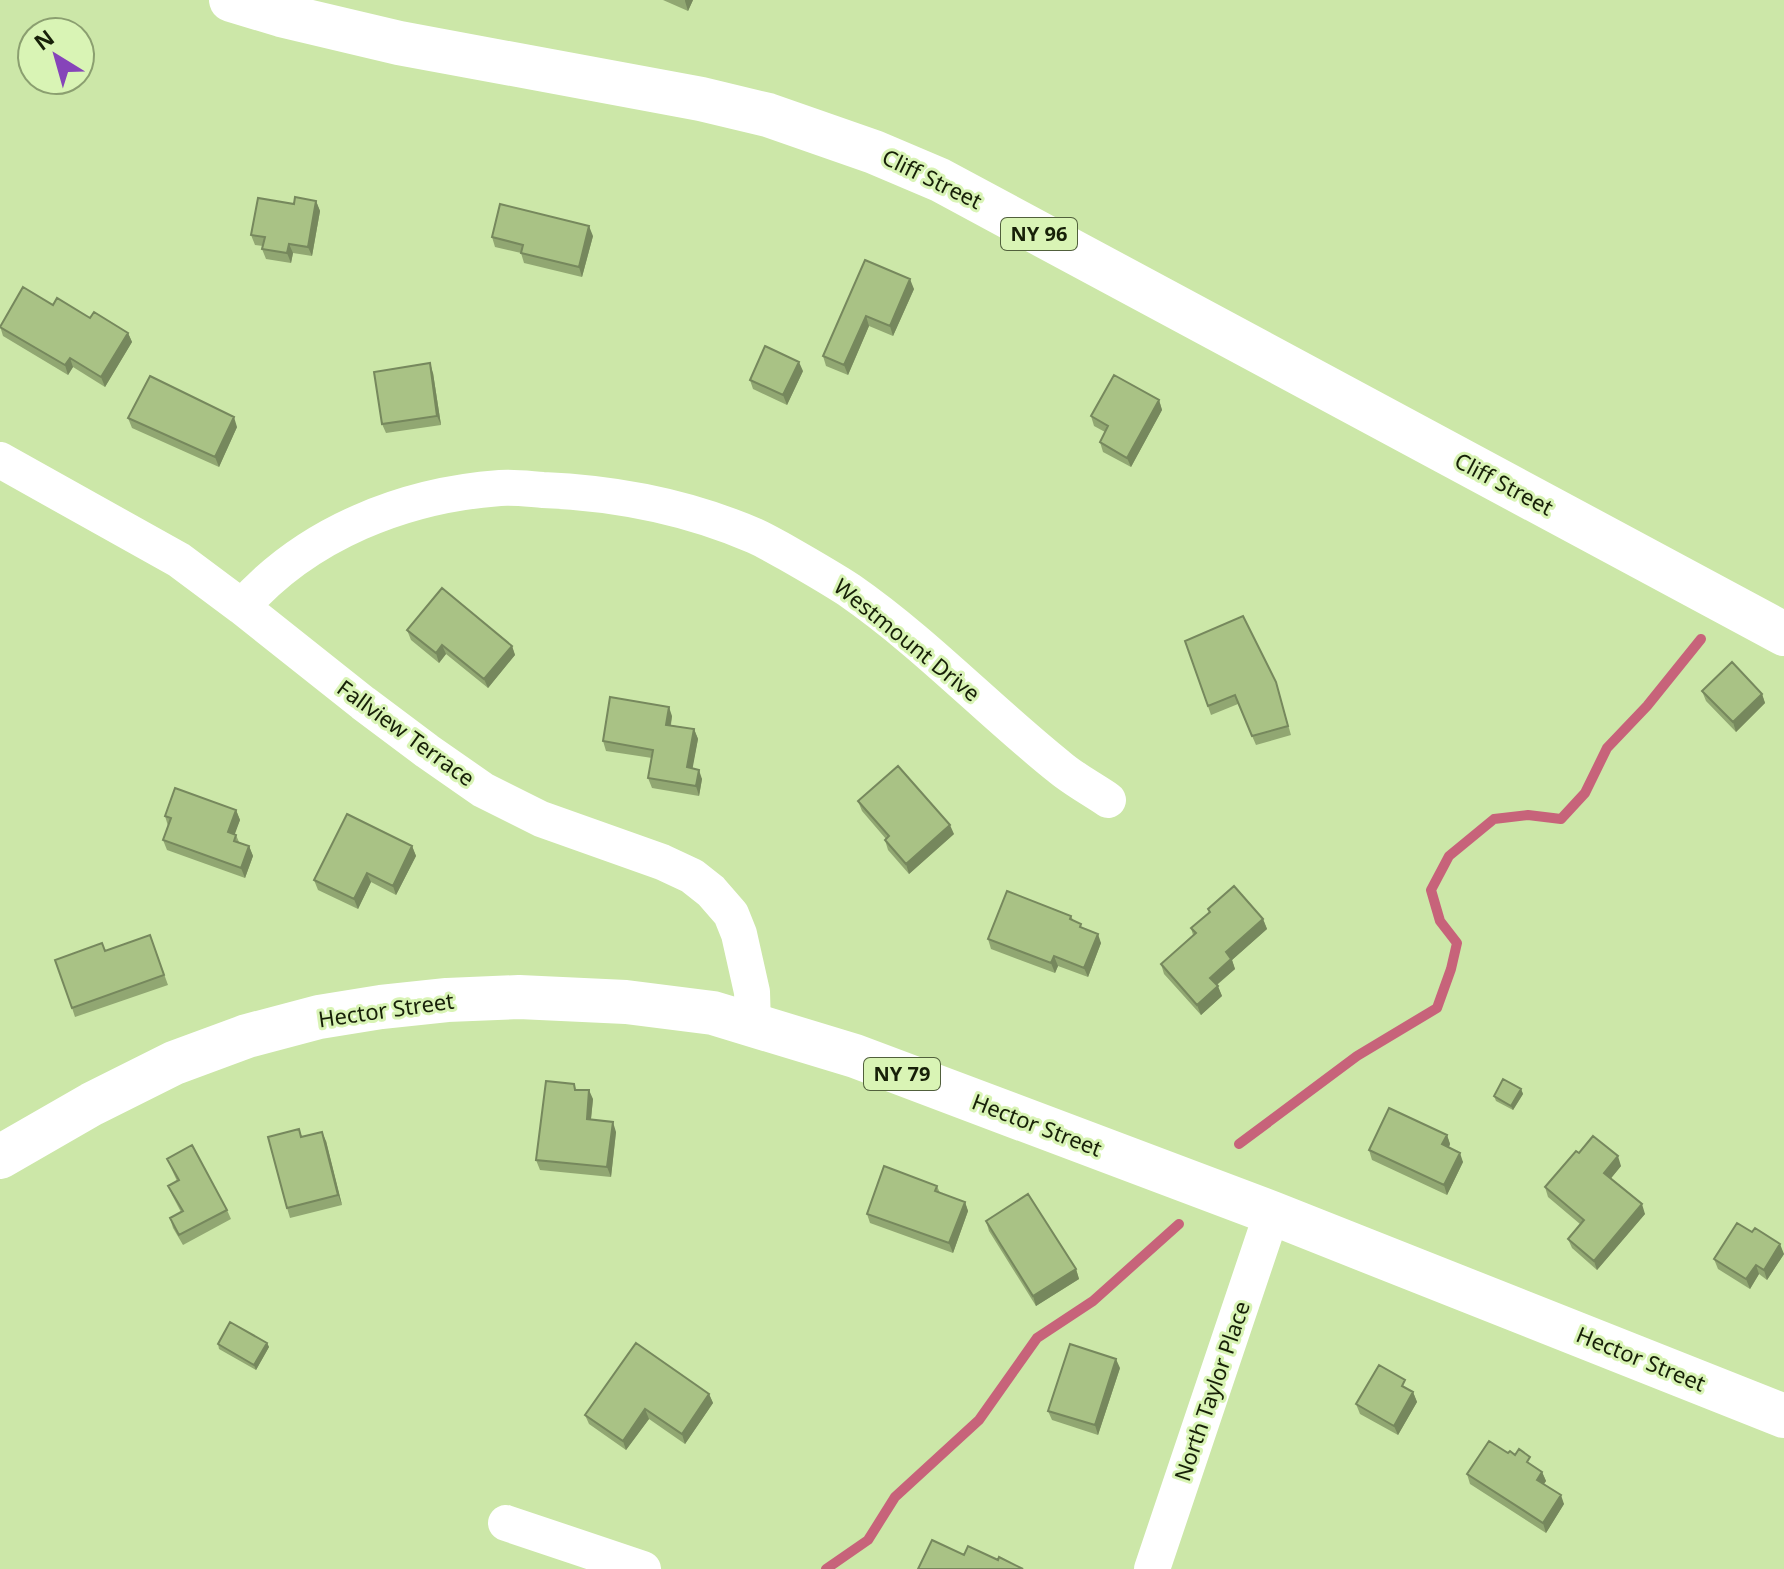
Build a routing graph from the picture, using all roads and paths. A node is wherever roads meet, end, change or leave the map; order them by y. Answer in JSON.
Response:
{"nodes":[{"id":1,"x":231,"y":0,"type":"edge"},
{"id":2,"x":0,"y":460,"type":"edge"},
{"id":3,"x":242,"y":607,"type":"junction"},
{"id":4,"x":1784,"y":634,"type":"edge"},
{"id":5,"x":1108,"y":800,"type":"dead end"},
{"id":6,"x":753,"y":1025,"type":"junction"},
{"id":7,"x":0,"y":1157,"type":"edge"},
{"id":8,"x":1272,"y":1213,"type":"junction"},
{"id":9,"x":1784,"y":1416,"type":"edge"},
{"id":10,"x":506,"y":1523,"type":"dead end"},
{"id":11,"x":643,"y":1569,"type":"edge"},
{"id":12,"x":1152,"y":1569,"type":"edge"}],
"edges":[{"from":1,"to":4,"type":"main road","name":"Cliff Street","number":"NY 96"},
{"from":2,"to":3,"type":"street","name":"Fallview Terrace"},
{"from":3,"to":5,"type":"street","name":"Westmount Drive"},
{"from":3,"to":6,"type":"street","name":"Fallview Terrace"},
{"from":6,"to":7,"type":"main road","name":"Hector Street","number":"NY 79"},
{"from":6,"to":8,"type":"main road","name":"Hector Street","number":"NY 79"},
{"from":8,"to":9,"type":"main road","name":"Hector Street","number":"NY 79"},
{"from":8,"to":12,"type":"street","name":"North Taylor Place"},
{"from":10,"to":11,"type":"street"}]}
